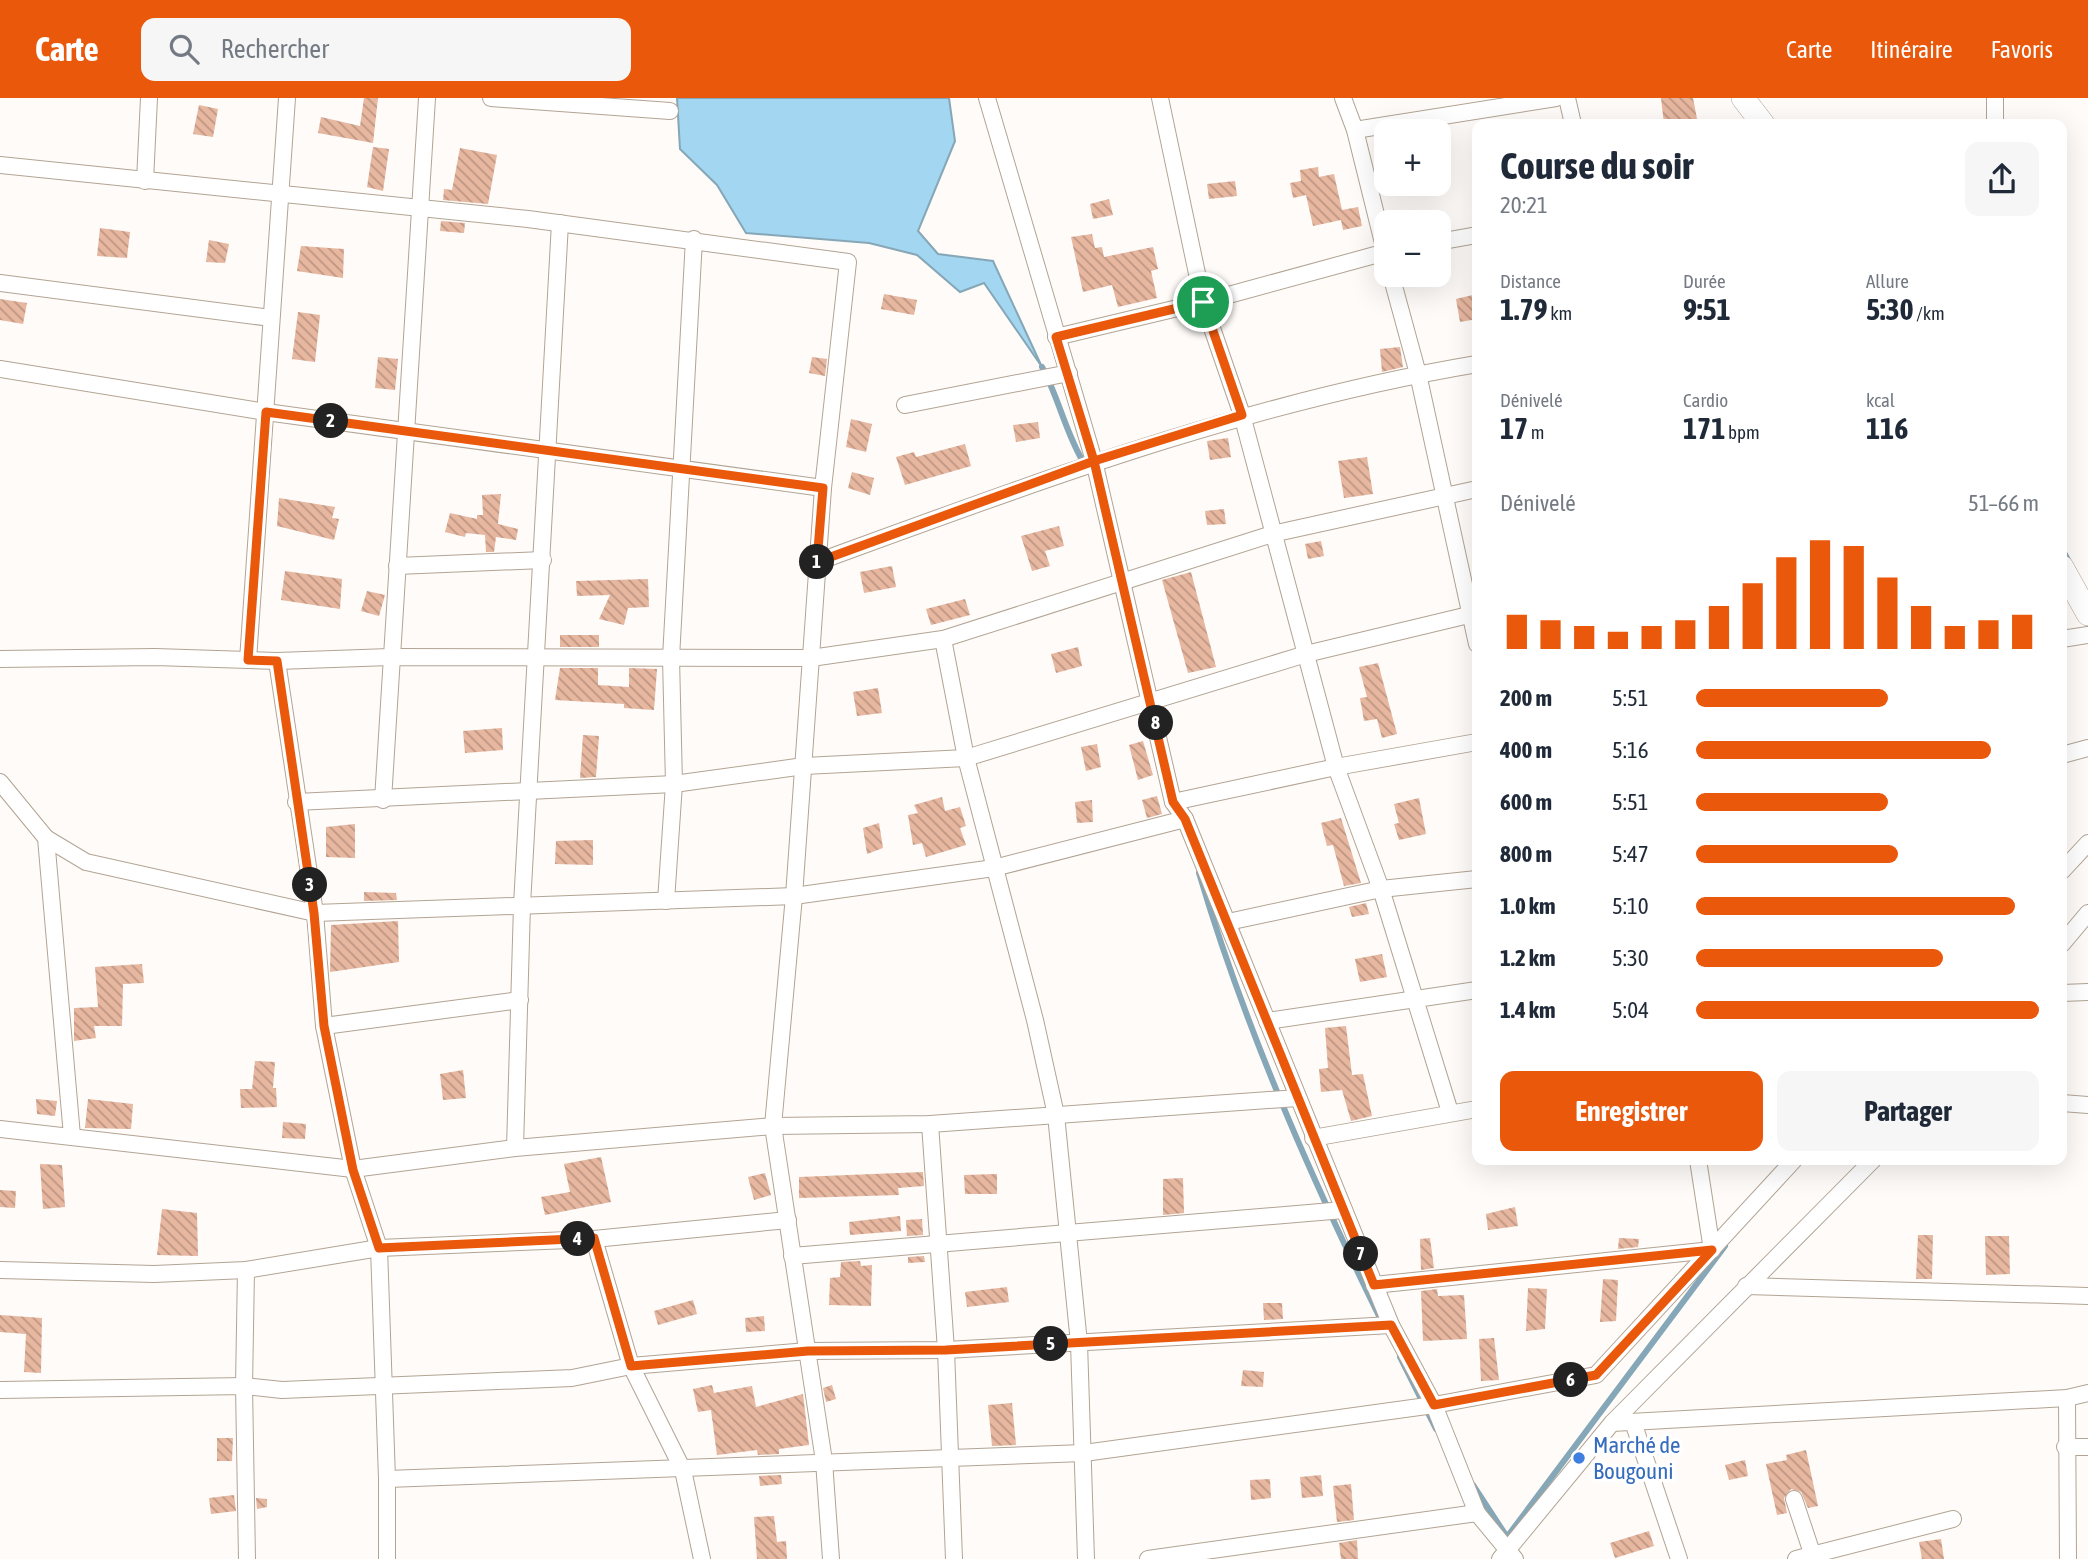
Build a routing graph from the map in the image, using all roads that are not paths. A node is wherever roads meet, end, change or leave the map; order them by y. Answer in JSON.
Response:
{"nodes":[{"id":1,"x":149,"y":98,"type":"edge"},
{"id":2,"x":287,"y":98,"type":"edge"},
{"id":3,"x":427,"y":98,"type":"edge"},
{"id":4,"x":491,"y":98,"type":"edge"},
{"id":5,"x":987,"y":98,"type":"edge"},
{"id":6,"x":1160,"y":98,"type":"edge"},
{"id":7,"x":1343,"y":98,"type":"edge"},
{"id":8,"x":1556,"y":98,"type":"edge"},
{"id":9,"x":1567,"y":98,"type":"edge"},
{"id":10,"x":1743,"y":98,"type":"edge"},
{"id":11,"x":1996,"y":98,"type":"edge"},
{"id":12,"x":670,"y":111,"type":"dead end"},
{"id":13,"x":1572,"y":119,"type":"edge"},
{"id":14,"x":1759,"y":119,"type":"edge"},
{"id":15,"x":1995,"y":119,"type":"edge"},
{"id":16,"x":1355,"y":130,"type":"junction"},
{"id":17,"x":0,"y":165,"type":"edge"},
{"id":18,"x":145,"y":181,"type":"junction"},
{"id":19,"x":282,"y":192,"type":"junction"},
{"id":20,"x":419,"y":207,"type":"junction"},
{"id":21,"x":1375,"y":210,"type":"edge"},
{"id":22,"x":560,"y":223,"type":"junction"},
{"id":23,"x":1472,"y":236,"type":"edge"},
{"id":24,"x":694,"y":239,"type":"junction"},
{"id":25,"x":1451,"y":240,"type":"edge"},
{"id":26,"x":1374,"y":256,"type":"edge"},
{"id":27,"x":0,"y":283,"type":"edge"},
{"id":28,"x":1394,"y":287,"type":"edge"},
{"id":29,"x":1203,"y":302,"type":"junction"},
{"id":30,"x":271,"y":318,"type":"junction"},
{"id":31,"x":1056,"y":337,"type":"junction"},
{"id":32,"x":1472,"y":365,"type":"edge"},
{"id":33,"x":0,"y":369,"type":"edge"},
{"id":34,"x":1069,"y":373,"type":"junction"},
{"id":35,"x":1418,"y":374,"type":"junction"},
{"id":36,"x":905,"y":405,"type":"dead end"},
{"id":37,"x":266,"y":412,"type":"junction"},
{"id":38,"x":1242,"y":415,"type":"junction"},
{"id":39,"x":405,"y":431,"type":"junction"},
{"id":40,"x":548,"y":451,"type":"junction"},
{"id":41,"x":1094,"y":461,"type":"junction"},
{"id":42,"x":681,"y":469,"type":"junction"},
{"id":43,"x":823,"y":488,"type":"junction"},
{"id":44,"x":1472,"y":490,"type":"edge"},
{"id":45,"x":1443,"y":497,"type":"junction"},
{"id":46,"x":1272,"y":534,"type":"junction"},
{"id":47,"x":543,"y":560,"type":"junction"},
{"id":48,"x":817,"y":562,"type":"junction"},
{"id":49,"x":397,"y":566,"type":"junction"},
{"id":50,"x":2067,"y":576,"type":"edge"},
{"id":51,"x":1122,"y":581,"type":"junction"},
{"id":52,"x":1472,"y":606,"type":"edge"},
{"id":53,"x":1472,"y":614,"type":"edge"},
{"id":54,"x":2088,"y":614,"type":"edge"},
{"id":55,"x":2088,"y":635,"type":"edge"},
{"id":56,"x":2067,"y":638,"type":"edge"},
{"id":57,"x":943,"y":639,"type":"junction"},
{"id":58,"x":1306,"y":654,"type":"junction"},
{"id":59,"x":390,"y":657,"type":"junction"},
{"id":60,"x":537,"y":658,"type":"junction"},
{"id":61,"x":671,"y":658,"type":"junction"},
{"id":62,"x":810,"y":658,"type":"junction"},
{"id":63,"x":0,"y":659,"type":"edge"},
{"id":64,"x":248,"y":660,"type":"junction"},
{"id":65,"x":277,"y":661,"type":"junction"},
{"id":66,"x":1152,"y":700,"type":"junction"},
{"id":67,"x":1472,"y":743,"type":"edge"},
{"id":68,"x":2088,"y":748,"type":"edge"},
{"id":69,"x":2067,"y":754,"type":"edge"},
{"id":70,"x":966,"y":758,"type":"junction"},
{"id":71,"x":804,"y":766,"type":"junction"},
{"id":72,"x":1336,"y":767,"type":"junction"},
{"id":73,"x":0,"y":782,"type":"edge"},
{"id":74,"x":674,"y":784,"type":"junction"},
{"id":75,"x":531,"y":792,"type":"junction"},
{"id":76,"x":383,"y":800,"type":"junction"},
{"id":77,"x":296,"y":802,"type":"junction"},
{"id":78,"x":1173,"y":802,"type":"junction"},
{"id":79,"x":1185,"y":819,"type":"junction"},
{"id":80,"x":46,"y":838,"type":"junction"},
{"id":81,"x":2088,"y":843,"type":"edge"},
{"id":82,"x":2067,"y":866,"type":"edge"},
{"id":83,"x":994,"y":868,"type":"junction"},
{"id":84,"x":1472,"y":880,"type":"edge"},
{"id":85,"x":1381,"y":889,"type":"junction"},
{"id":86,"x":794,"y":896,"type":"junction"},
{"id":87,"x":666,"y":901,"type":"junction"},
{"id":88,"x":522,"y":905,"type":"junction"},
{"id":89,"x":314,"y":913,"type":"junction"},
{"id":90,"x":2088,"y":913,"type":"edge"},
{"id":91,"x":1228,"y":922,"type":"junction"},
{"id":92,"x":2067,"y":938,"type":"edge"},
{"id":93,"x":1472,"y":991,"type":"edge"},
{"id":94,"x":2088,"y":992,"type":"edge"},
{"id":95,"x":2067,"y":993,"type":"edge"},
{"id":96,"x":520,"y":1000,"type":"junction"},
{"id":97,"x":1415,"y":1000,"type":"junction"},
{"id":98,"x":1267,"y":1021,"type":"junction"},
{"id":99,"x":324,"y":1026,"type":"junction"},
{"id":100,"x":1297,"y":1098,"type":"junction"},
{"id":101,"x":2067,"y":1103,"type":"edge"},
{"id":102,"x":2088,"y":1105,"type":"edge"},
{"id":103,"x":1472,"y":1109,"type":"edge"},
{"id":104,"x":1450,"y":1112,"type":"junction"},
{"id":105,"x":1056,"y":1115,"type":"junction"},
{"id":106,"x":930,"y":1124,"type":"junction"},
{"id":107,"x":773,"y":1126,"type":"junction"},
{"id":108,"x":0,"y":1129,"type":"edge"},
{"id":109,"x":72,"y":1136,"type":"junction"},
{"id":110,"x":1313,"y":1138,"type":"junction"},
{"id":111,"x":515,"y":1148,"type":"junction"},
{"id":112,"x":1699,"y":1165,"type":"edge"},
{"id":113,"x":1789,"y":1165,"type":"edge"},
{"id":114,"x":1868,"y":1165,"type":"edge"},
{"id":115,"x":353,"y":1170,"type":"junction"},
{"id":116,"x":1344,"y":1210,"type":"junction"},
{"id":117,"x":788,"y":1220,"type":"junction"},
{"id":118,"x":1069,"y":1233,"type":"junction"},
{"id":119,"x":594,"y":1238,"type":"junction"},
{"id":120,"x":938,"y":1244,"type":"junction"},
{"id":121,"x":379,"y":1248,"type":"junction"},
{"id":122,"x":1712,"y":1250,"type":"junction"},
{"id":123,"x":792,"y":1256,"type":"junction"},
{"id":124,"x":0,"y":1270,"type":"edge"},
{"id":125,"x":247,"y":1270,"type":"junction"},
{"id":126,"x":1374,"y":1285,"type":"junction"},
{"id":127,"x":1746,"y":1286,"type":"junction"},
{"id":128,"x":2088,"y":1296,"type":"edge"},
{"id":129,"x":1391,"y":1325,"type":"junction"},
{"id":130,"x":1079,"y":1343,"type":"junction"},
{"id":131,"x":946,"y":1350,"type":"junction"},
{"id":132,"x":808,"y":1351,"type":"junction"},
{"id":133,"x":631,"y":1366,"type":"junction"},
{"id":134,"x":381,"y":1384,"type":"junction"},
{"id":135,"x":244,"y":1386,"type":"junction"},
{"id":136,"x":0,"y":1390,"type":"edge"},
{"id":137,"x":2088,"y":1393,"type":"edge"},
{"id":138,"x":2067,"y":1398,"type":"junction"},
{"id":139,"x":1434,"y":1405,"type":"junction"},
{"id":140,"x":1633,"y":1422,"type":"junction"},
{"id":141,"x":1612,"y":1423,"type":"junction"},
{"id":142,"x":2065,"y":1447,"type":"junction"},
{"id":143,"x":2088,"y":1447,"type":"edge"},
{"id":144,"x":1084,"y":1453,"type":"junction"},
{"id":145,"x":951,"y":1460,"type":"junction"},
{"id":146,"x":824,"y":1461,"type":"junction"},
{"id":147,"x":683,"y":1470,"type":"junction"},
{"id":148,"x":387,"y":1479,"type":"junction"},
{"id":149,"x":1794,"y":1499,"type":"dead end"},
{"id":150,"x":1477,"y":1513,"type":"junction"},
{"id":151,"x":1954,"y":1519,"type":"dead end"},
{"id":152,"x":1508,"y":1556,"type":"edge"},
{"id":153,"x":1814,"y":1557,"type":"edge"},
{"id":154,"x":247,"y":1559,"type":"edge"},
{"id":155,"x":387,"y":1559,"type":"edge"},
{"id":156,"x":702,"y":1559,"type":"edge"},
{"id":157,"x":831,"y":1559,"type":"edge"},
{"id":158,"x":954,"y":1559,"type":"edge"},
{"id":159,"x":1086,"y":1559,"type":"edge"},
{"id":160,"x":1148,"y":1559,"type":"edge"},
{"id":161,"x":1679,"y":1559,"type":"edge"},
{"id":162,"x":1796,"y":1559,"type":"edge"},
{"id":163,"x":2068,"y":1559,"type":"edge"}],
"edges":[{"from":1,"to":18,"type":"street"},
{"from":2,"to":19,"type":"street"},
{"from":3,"to":20,"type":"street"},
{"from":4,"to":12,"type":"street"},
{"from":5,"to":31,"type":"street"},
{"from":6,"to":29,"type":"street"},
{"from":7,"to":16,"type":"street"},
{"from":8,"to":16,"type":"street"},
{"from":9,"to":13,"type":"street"},
{"from":10,"to":14,"type":"street"},
{"from":11,"to":15,"type":"street"},
{"from":16,"to":21,"type":"street"},
{"from":17,"to":18,"type":"street"},
{"from":18,"to":19,"type":"street"},
{"from":19,"to":20,"type":"street"},
{"from":19,"to":30,"type":"street"},
{"from":20,"to":22,"type":"street"},
{"from":20,"to":39,"type":"street"},
{"from":22,"to":24,"type":"street"},
{"from":22,"to":40,"type":"street"},
{"from":23,"to":25,"type":"street"},
{"from":24,"to":42,"type":"street"},
{"from":24,"to":43,"type":"street"},
{"from":26,"to":29,"type":"street"},
{"from":27,"to":30,"type":"street"},
{"from":28,"to":35,"type":"street"},
{"from":29,"to":31,"type":"street"},
{"from":29,"to":38,"type":"street"},
{"from":30,"to":37,"type":"street"},
{"from":31,"to":34,"type":"street"},
{"from":32,"to":35,"type":"street"},
{"from":33,"to":37,"type":"street"},
{"from":34,"to":36,"type":"street"},
{"from":34,"to":41,"type":"street"},
{"from":35,"to":38,"type":"street"},
{"from":35,"to":45,"type":"street"},
{"from":37,"to":39,"type":"street"},
{"from":37,"to":64,"type":"street"},
{"from":38,"to":41,"type":"street"},
{"from":38,"to":46,"type":"street"},
{"from":39,"to":40,"type":"street"},
{"from":39,"to":49,"type":"street"},
{"from":40,"to":42,"type":"street"},
{"from":40,"to":47,"type":"street"},
{"from":41,"to":48,"type":"street"},
{"from":41,"to":51,"type":"street"},
{"from":42,"to":43,"type":"street"},
{"from":42,"to":61,"type":"street"},
{"from":43,"to":48,"type":"street"},
{"from":44,"to":45,"type":"street"},
{"from":45,"to":46,"type":"street"},
{"from":45,"to":52,"type":"street"},
{"from":46,"to":51,"type":"street"},
{"from":46,"to":58,"type":"street"},
{"from":47,"to":49,"type":"street"},
{"from":47,"to":60,"type":"street"},
{"from":48,"to":62,"type":"street"},
{"from":49,"to":59,"type":"street"},
{"from":50,"to":54,"type":"street"},
{"from":51,"to":57,"type":"street"},
{"from":51,"to":66,"type":"street"},
{"from":53,"to":58,"type":"street"},
{"from":55,"to":56,"type":"street"},
{"from":57,"to":62,"type":"street"},
{"from":57,"to":70,"type":"street"},
{"from":58,"to":66,"type":"street"},
{"from":58,"to":72,"type":"street"},
{"from":59,"to":60,"type":"street"},
{"from":59,"to":65,"type":"street"},
{"from":59,"to":76,"type":"street"},
{"from":60,"to":61,"type":"street"},
{"from":60,"to":75,"type":"street"},
{"from":61,"to":62,"type":"street"},
{"from":61,"to":74,"type":"street"},
{"from":62,"to":71,"type":"street"},
{"from":63,"to":64,"type":"street"},
{"from":64,"to":65,"type":"street"},
{"from":65,"to":77,"type":"street"},
{"from":66,"to":70,"type":"street"},
{"from":66,"to":78,"type":"street"},
{"from":67,"to":72,"type":"street"},
{"from":68,"to":69,"type":"street"},
{"from":70,"to":71,"type":"street"},
{"from":70,"to":83,"type":"street"},
{"from":71,"to":74,"type":"street"},
{"from":71,"to":86,"type":"street"},
{"from":72,"to":78,"type":"street"},
{"from":72,"to":85,"type":"street"},
{"from":73,"to":80,"type":"street"},
{"from":74,"to":75,"type":"street"},
{"from":74,"to":87,"type":"street"},
{"from":75,"to":76,"type":"street"},
{"from":75,"to":88,"type":"street"},
{"from":76,"to":77,"type":"street"},
{"from":77,"to":89,"type":"street"},
{"from":78,"to":79,"type":"street"},
{"from":79,"to":83,"type":"street"},
{"from":79,"to":91,"type":"street"},
{"from":80,"to":89,"type":"street"},
{"from":80,"to":109,"type":"street"},
{"from":81,"to":82,"type":"street"},
{"from":83,"to":86,"type":"street"},
{"from":83,"to":105,"type":"street"},
{"from":84,"to":85,"type":"street"},
{"from":85,"to":91,"type":"street"},
{"from":85,"to":97,"type":"street"},
{"from":86,"to":87,"type":"street"},
{"from":86,"to":107,"type":"street"},
{"from":87,"to":88,"type":"street"},
{"from":88,"to":89,"type":"street"},
{"from":88,"to":96,"type":"street"},
{"from":89,"to":99,"type":"street"},
{"from":90,"to":92,"type":"street"},
{"from":91,"to":98,"type":"street"},
{"from":93,"to":97,"type":"street"},
{"from":94,"to":95,"type":"street"},
{"from":96,"to":99,"type":"street"},
{"from":96,"to":111,"type":"street"},
{"from":97,"to":98,"type":"street"},
{"from":97,"to":104,"type":"street"},
{"from":98,"to":100,"type":"street"},
{"from":99,"to":115,"type":"street"},
{"from":100,"to":105,"type":"street"},
{"from":100,"to":110,"type":"street"},
{"from":101,"to":102,"type":"street"},
{"from":103,"to":104,"type":"street"},
{"from":104,"to":110,"type":"street"},
{"from":105,"to":106,"type":"street"},
{"from":105,"to":118,"type":"street"},
{"from":106,"to":107,"type":"street"},
{"from":106,"to":120,"type":"street"},
{"from":107,"to":111,"type":"street"},
{"from":107,"to":117,"type":"street"},
{"from":108,"to":109,"type":"street"},
{"from":109,"to":115,"type":"street"},
{"from":110,"to":116,"type":"street"},
{"from":111,"to":115,"type":"street"},
{"from":112,"to":122,"type":"street"},
{"from":113,"to":122,"type":"street"},
{"from":114,"to":127,"type":"street"},
{"from":115,"to":121,"type":"street"},
{"from":116,"to":118,"type":"street"},
{"from":116,"to":126,"type":"street"},
{"from":117,"to":119,"type":"street"},
{"from":117,"to":123,"type":"street"},
{"from":118,"to":120,"type":"street"},
{"from":118,"to":130,"type":"street"},
{"from":119,"to":121,"type":"street"},
{"from":119,"to":133,"type":"street"},
{"from":120,"to":123,"type":"street"},
{"from":120,"to":131,"type":"street"},
{"from":121,"to":125,"type":"street"},
{"from":121,"to":134,"type":"street"},
{"from":122,"to":126,"type":"street"},
{"from":122,"to":139,"type":"street"},
{"from":123,"to":132,"type":"street"},
{"from":124,"to":125,"type":"street"},
{"from":125,"to":135,"type":"street"},
{"from":126,"to":129,"type":"street"},
{"from":127,"to":128,"type":"street"},
{"from":127,"to":141,"type":"street"},
{"from":129,"to":130,"type":"street"},
{"from":129,"to":139,"type":"street"},
{"from":130,"to":131,"type":"street"},
{"from":130,"to":144,"type":"street"},
{"from":131,"to":132,"type":"street"},
{"from":131,"to":145,"type":"street"},
{"from":132,"to":133,"type":"street"},
{"from":132,"to":146,"type":"street"},
{"from":133,"to":134,"type":"street"},
{"from":133,"to":147,"type":"street"},
{"from":134,"to":135,"type":"street"},
{"from":134,"to":148,"type":"street"},
{"from":135,"to":136,"type":"street"},
{"from":135,"to":154,"type":"street"},
{"from":137,"to":138,"type":"street"},
{"from":138,"to":140,"type":"street"},
{"from":138,"to":142,"type":"street"},
{"from":139,"to":144,"type":"street"},
{"from":139,"to":150,"type":"street"},
{"from":140,"to":141,"type":"street"},
{"from":140,"to":161,"type":"street"},
{"from":141,"to":152,"type":"street"},
{"from":142,"to":143,"type":"street"},
{"from":142,"to":163,"type":"street"},
{"from":144,"to":145,"type":"street"},
{"from":144,"to":159,"type":"street"},
{"from":145,"to":146,"type":"street"},
{"from":145,"to":158,"type":"street"},
{"from":146,"to":147,"type":"street"},
{"from":146,"to":157,"type":"street"},
{"from":147,"to":148,"type":"street"},
{"from":147,"to":156,"type":"street"},
{"from":148,"to":155,"type":"street"},
{"from":149,"to":153,"type":"street"},
{"from":150,"to":152,"type":"street"},
{"from":150,"to":160,"type":"street"},
{"from":151,"to":153,"type":"street"},
{"from":153,"to":162,"type":"street"}]}
